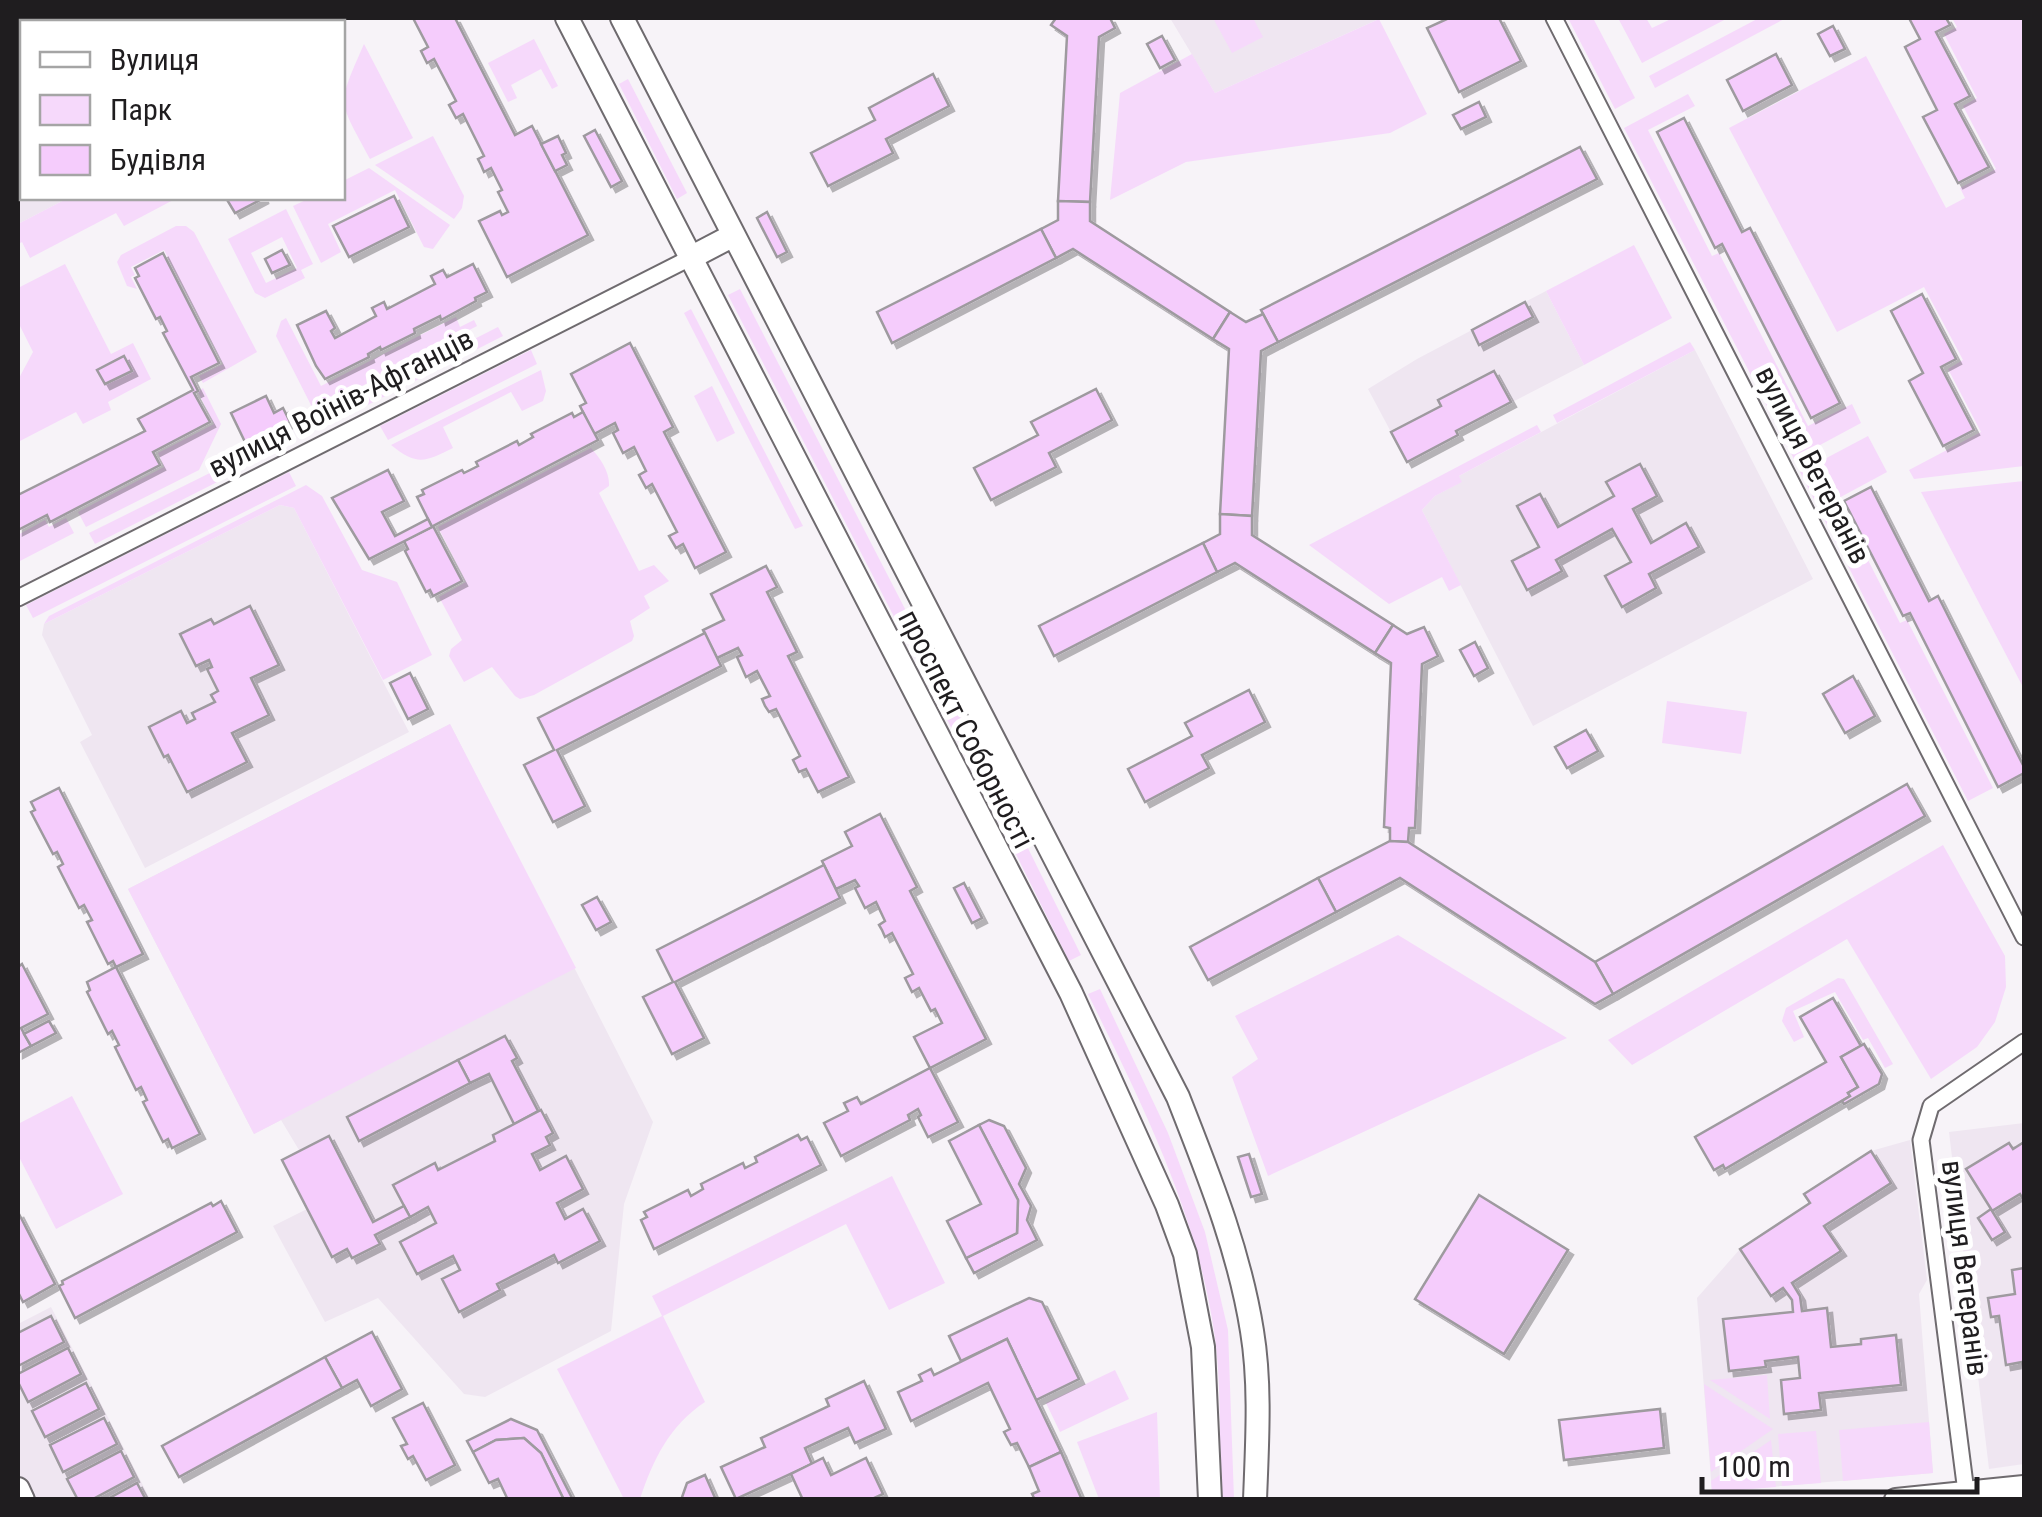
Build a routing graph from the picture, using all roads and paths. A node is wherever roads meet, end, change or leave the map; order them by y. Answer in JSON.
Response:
{"nodes":[{"id":1,"x":567,"y":18,"type":"edge"},
{"id":2,"x":1554,"y":18,"type":"edge"},
{"id":3,"x":627,"y":19,"type":"edge"},
{"id":4,"x":732,"y":236,"type":"junction"},
{"id":5,"x":690,"y":258,"type":"junction"},
{"id":6,"x":18,"y":598,"type":"edge"},
{"id":7,"x":2024,"y":937,"type":"edge"},
{"id":8,"x":1113,"y":974,"type":"junction"},
{"id":9,"x":1071,"y":994,"type":"junction"},
{"id":10,"x":2024,"y":1042,"type":"edge"},
{"id":11,"x":2024,"y":1488,"type":"edge"},
{"id":12,"x":18,"y":1489,"type":"edge"},
{"id":13,"x":1966,"y":1492,"type":"junction"},
{"id":14,"x":23,"y":1500,"type":"edge"},
{"id":15,"x":1210,"y":1500,"type":"edge"},
{"id":16,"x":1255,"y":1500,"type":"edge"},
{"id":17,"x":1896,"y":1500,"type":"edge"}],
"edges":[{"from":1,"to":5,"type":"main road","name":"проспект Соборності"},
{"from":2,"to":7,"type":"street","name":"вулиця Ветеранів"},
{"from":3,"to":4,"type":"main road","name":"проспект Соборності"},
{"from":4,"to":5,"type":"main road"},
{"from":4,"to":8,"type":"main road","name":"проспект Соборності"},
{"from":5,"to":6,"type":"street","name":"вулиця Воїнів-Афганців"},
{"from":5,"to":9,"type":"main road","name":"проспект Соборності"},
{"from":8,"to":9,"type":"main road"},
{"from":8,"to":16,"type":"main road","name":"проспект Соборності"},
{"from":9,"to":15,"type":"main road","name":"проспект Соборності"},
{"from":10,"to":13,"type":"street","name":"вулиця Ветеранів"},
{"from":11,"to":13,"type":"main road"},
{"from":12,"to":14,"type":"main road"},
{"from":13,"to":17,"type":"main road"}]}
